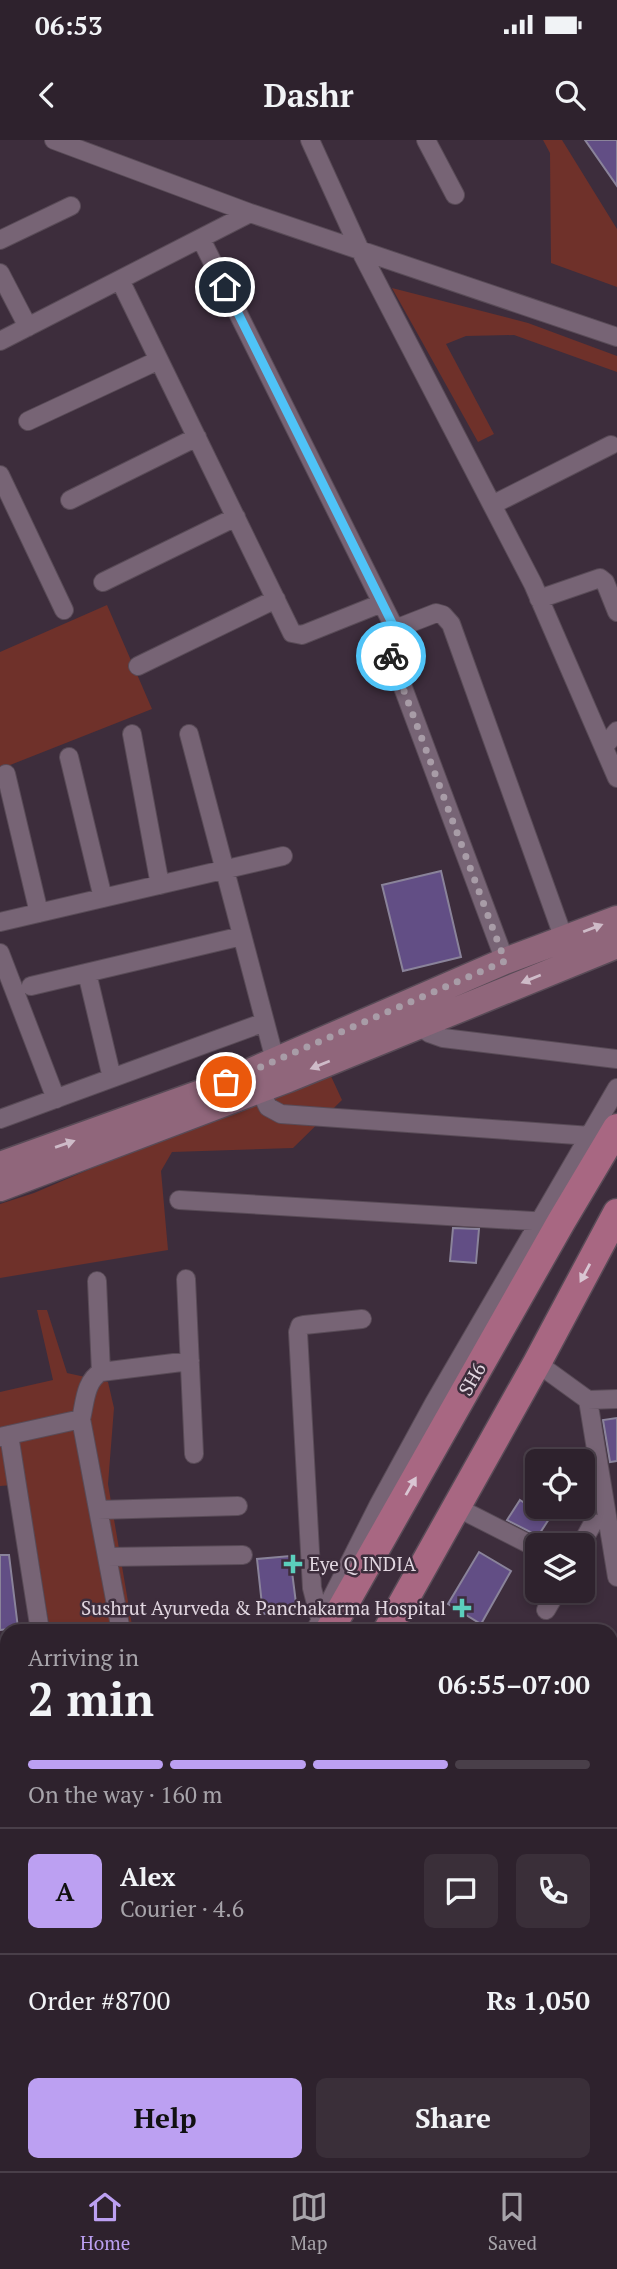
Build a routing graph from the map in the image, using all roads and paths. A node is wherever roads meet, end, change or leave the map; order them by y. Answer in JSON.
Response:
{"nodes":[{"id":1,"x":54,"y":140,"type":"edge"},
{"id":2,"x":310,"y":140,"type":"edge"},
{"id":3,"x":426,"y":140,"type":"edge"},
{"id":4,"x":455,"y":195,"type":"dead end"},
{"id":5,"x":204,"y":196,"type":"junction"},
{"id":6,"x":71,"y":206,"type":"dead end"},
{"id":7,"x":250,"y":213,"type":"junction"},
{"id":8,"x":217,"y":230,"type":"junction"},
{"id":9,"x":201,"y":239,"type":"junction"},
{"id":10,"x":0,"y":240,"type":"edge"},
{"id":11,"x":360,"y":250,"type":"junction"},
{"id":12,"x":0,"y":274,"type":"edge"},
{"id":13,"x":120,"y":280,"type":"junction"},
{"id":14,"x":28,"y":327,"type":"junction"},
{"id":15,"x":617,"y":337,"type":"edge"},
{"id":16,"x":0,"y":341,"type":"edge"},
{"id":17,"x":159,"y":360,"type":"junction"},
{"id":18,"x":28,"y":421,"type":"dead end"},
{"id":19,"x":197,"y":437,"type":"junction"},
{"id":20,"x":611,"y":445,"type":"dead end"},
{"id":21,"x":0,"y":475,"type":"edge"},
{"id":22,"x":70,"y":500,"type":"dead end"},
{"id":23,"x":492,"y":505,"type":"junction"},
{"id":24,"x":236,"y":517,"type":"junction"},
{"id":25,"x":103,"y":582,"type":"dead end"},
{"id":26,"x":276,"y":599,"type":"junction"},
{"id":27,"x":539,"y":599,"type":"junction"},
{"id":28,"x":382,"y":603,"type":"junction"},
{"id":29,"x":64,"y":610,"type":"dead end"},
{"id":30,"x":617,"y":612,"type":"edge"},
{"id":31,"x":395,"y":629,"type":"junction"},
{"id":32,"x":138,"y":666,"type":"dead end"},
{"id":33,"x":617,"y":731,"type":"edge"},
{"id":34,"x":132,"y":734,"type":"dead end"},
{"id":35,"x":189,"y":734,"type":"dead end"},
{"id":36,"x":604,"y":747,"type":"junction"},
{"id":37,"x":69,"y":757,"type":"dead end"},
{"id":38,"x":6,"y":774,"type":"dead end"},
{"id":39,"x":617,"y":778,"type":"edge"},
{"id":40,"x":283,"y":856,"type":"dead end"},
{"id":41,"x":224,"y":870,"type":"junction"},
{"id":42,"x":160,"y":885,"type":"junction"},
{"id":43,"x":103,"y":898,"type":"junction"},
{"id":44,"x":39,"y":913,"type":"junction"},
{"id":45,"x":617,"y":919,"type":"edge"},
{"id":46,"x":0,"y":922,"type":"edge"},
{"id":47,"x":242,"y":936,"type":"junction"},
{"id":48,"x":564,"y":939,"type":"junction"},
{"id":49,"x":617,"y":945,"type":"edge"},
{"id":50,"x":0,"y":953,"type":"edge"},
{"id":51,"x":505,"y":961,"type":"junction"},
{"id":52,"x":87,"y":973,"type":"junction"},
{"id":53,"x":31,"y":986,"type":"dead end"},
{"id":54,"x":265,"y":1023,"type":"junction"},
{"id":55,"x":418,"y":1025,"type":"junction"},
{"id":56,"x":617,"y":1059,"type":"edge"},
{"id":57,"x":262,"y":1074,"type":"junction"},
{"id":58,"x":112,"y":1078,"type":"junction"},
{"id":59,"x":617,"y":1088,"type":"edge"},
{"id":60,"x":56,"y":1098,"type":"junction"},
{"id":61,"x":0,"y":1119,"type":"edge"},
{"id":62,"x":604,"y":1132,"type":"edge"},
{"id":63,"x":0,"y":1170,"type":"edge"},
{"id":64,"x":179,"y":1200,"type":"dead end"},
{"id":65,"x":551,"y":1222,"type":"junction"},
{"id":66,"x":615,"y":1222,"type":"edge"},
{"id":67,"x":186,"y":1279,"type":"dead end"},
{"id":68,"x":96,"y":1281,"type":"dead end"},
{"id":69,"x":362,"y":1319,"type":"dead end"},
{"id":70,"x":190,"y":1361,"type":"junction"},
{"id":71,"x":537,"y":1363,"type":"junction"},
{"id":72,"x":101,"y":1372,"type":"junction"},
{"id":73,"x":617,"y":1399,"type":"edge"},
{"id":74,"x":588,"y":1400,"type":"junction"},
{"id":75,"x":81,"y":1419,"type":"junction"},
{"id":76,"x":5,"y":1436,"type":"edge"},
{"id":77,"x":194,"y":1454,"type":"dead end"},
{"id":78,"x":238,"y":1506,"type":"dead end"},
{"id":79,"x":456,"y":1507,"type":"junction"},
{"id":80,"x":98,"y":1510,"type":"junction"},
{"id":81,"x":593,"y":1523,"type":"dead end"},
{"id":82,"x":588,"y":1533,"type":"edge"},
{"id":83,"x":525,"y":1542,"type":"edge"},
{"id":84,"x":615,"y":1551,"type":"edge"},
{"id":85,"x":243,"y":1555,"type":"dead end"},
{"id":86,"x":107,"y":1558,"type":"junction"},
{"id":87,"x":617,"y":1577,"type":"edge"},
{"id":88,"x":550,"y":1603,"type":"edge"},
{"id":89,"x":546,"y":1610,"type":"dead end"},
{"id":90,"x":39,"y":1624,"type":"edge"},
{"id":91,"x":120,"y":1624,"type":"edge"},
{"id":92,"x":320,"y":1624,"type":"edge"},
{"id":93,"x":323,"y":1624,"type":"edge"},
{"id":94,"x":391,"y":1624,"type":"edge"}],
"edges":[{"from":1,"to":5,"type":"street"},
{"from":2,"to":11,"type":"street"},
{"from":3,"to":4,"type":"street"},
{"from":5,"to":7,"type":"street"},
{"from":5,"to":8,"type":"street"},
{"from":6,"to":10,"type":"street"},
{"from":7,"to":8,"type":"street"},
{"from":7,"to":11,"type":"street"},
{"from":8,"to":9,"type":"street"},
{"from":9,"to":13,"type":"street"},
{"from":9,"to":28,"type":"street"},
{"from":11,"to":15,"type":"street"},
{"from":11,"to":23,"type":"street"},
{"from":12,"to":14,"type":"street"},
{"from":13,"to":14,"type":"street"},
{"from":13,"to":17,"type":"street"},
{"from":14,"to":16,"type":"street"},
{"from":17,"to":18,"type":"street"},
{"from":17,"to":19,"type":"street"},
{"from":19,"to":22,"type":"street"},
{"from":19,"to":24,"type":"street"},
{"from":20,"to":23,"type":"street"},
{"from":21,"to":29,"type":"street"},
{"from":23,"to":27,"type":"street"},
{"from":24,"to":25,"type":"street"},
{"from":24,"to":26,"type":"street"},
{"from":26,"to":28,"type":"street"},
{"from":26,"to":32,"type":"street"},
{"from":27,"to":30,"type":"street"},
{"from":27,"to":36,"type":"street"},
{"from":28,"to":31,"type":"street"},
{"from":31,"to":48,"type":"street"},
{"from":31,"to":51,"type":"street"},
{"from":33,"to":36,"type":"street"},
{"from":34,"to":42,"type":"street"},
{"from":35,"to":41,"type":"street"},
{"from":36,"to":39,"type":"street"},
{"from":37,"to":43,"type":"street"},
{"from":38,"to":44,"type":"street"},
{"from":40,"to":41,"type":"street"},
{"from":41,"to":42,"type":"street"},
{"from":41,"to":47,"type":"street"},
{"from":42,"to":43,"type":"street"},
{"from":43,"to":44,"type":"street"},
{"from":44,"to":46,"type":"street"},
{"from":48,"to":45,"type":"street","one_way":true},
{"from":47,"to":52,"type":"street"},
{"from":47,"to":54,"type":"street"},
{"from":48,"to":51,"type":"street"},
{"from":49,"to":55,"type":"street","one_way":true},
{"from":50,"to":60,"type":"street"},
{"from":51,"to":57,"type":"street"},
{"from":52,"to":53,"type":"street"},
{"from":52,"to":58,"type":"street"},
{"from":54,"to":57,"type":"street"},
{"from":54,"to":58,"type":"street"},
{"from":55,"to":56,"type":"street"},
{"from":55,"to":57,"type":"street","one_way":true},
{"from":57,"to":62,"type":"street"},
{"from":57,"to":63,"type":"street"},
{"from":58,"to":60,"type":"street"},
{"from":59,"to":62,"type":"street"},
{"from":60,"to":61,"type":"street"},
{"from":62,"to":65,"type":"main road","name":"SH6"},
{"from":64,"to":65,"type":"street"},
{"from":65,"to":93,"type":"main road","name":"SH6"},
{"from":66,"to":71,"type":"main road","one_way":true},
{"from":67,"to":70,"type":"street"},
{"from":68,"to":72,"type":"street"},
{"from":69,"to":92,"type":"street"},
{"from":70,"to":72,"type":"street"},
{"from":70,"to":77,"type":"street"},
{"from":71,"to":74,"type":"street"},
{"from":71,"to":79,"type":"main road"},
{"from":72,"to":75,"type":"street"},
{"from":73,"to":74,"type":"street"},
{"from":74,"to":84,"type":"street"},
{"from":75,"to":76,"type":"street"},
{"from":75,"to":80,"type":"street"},
{"from":76,"to":90,"type":"street"},
{"from":78,"to":80,"type":"street"},
{"from":79,"to":83,"type":"street"},
{"from":79,"to":94,"type":"main road"},
{"from":80,"to":86,"type":"street"},
{"from":81,"to":82,"type":"street"},
{"from":84,"to":87,"type":"street"},
{"from":85,"to":86,"type":"street"},
{"from":86,"to":91,"type":"street"},
{"from":88,"to":89,"type":"street"}]}
